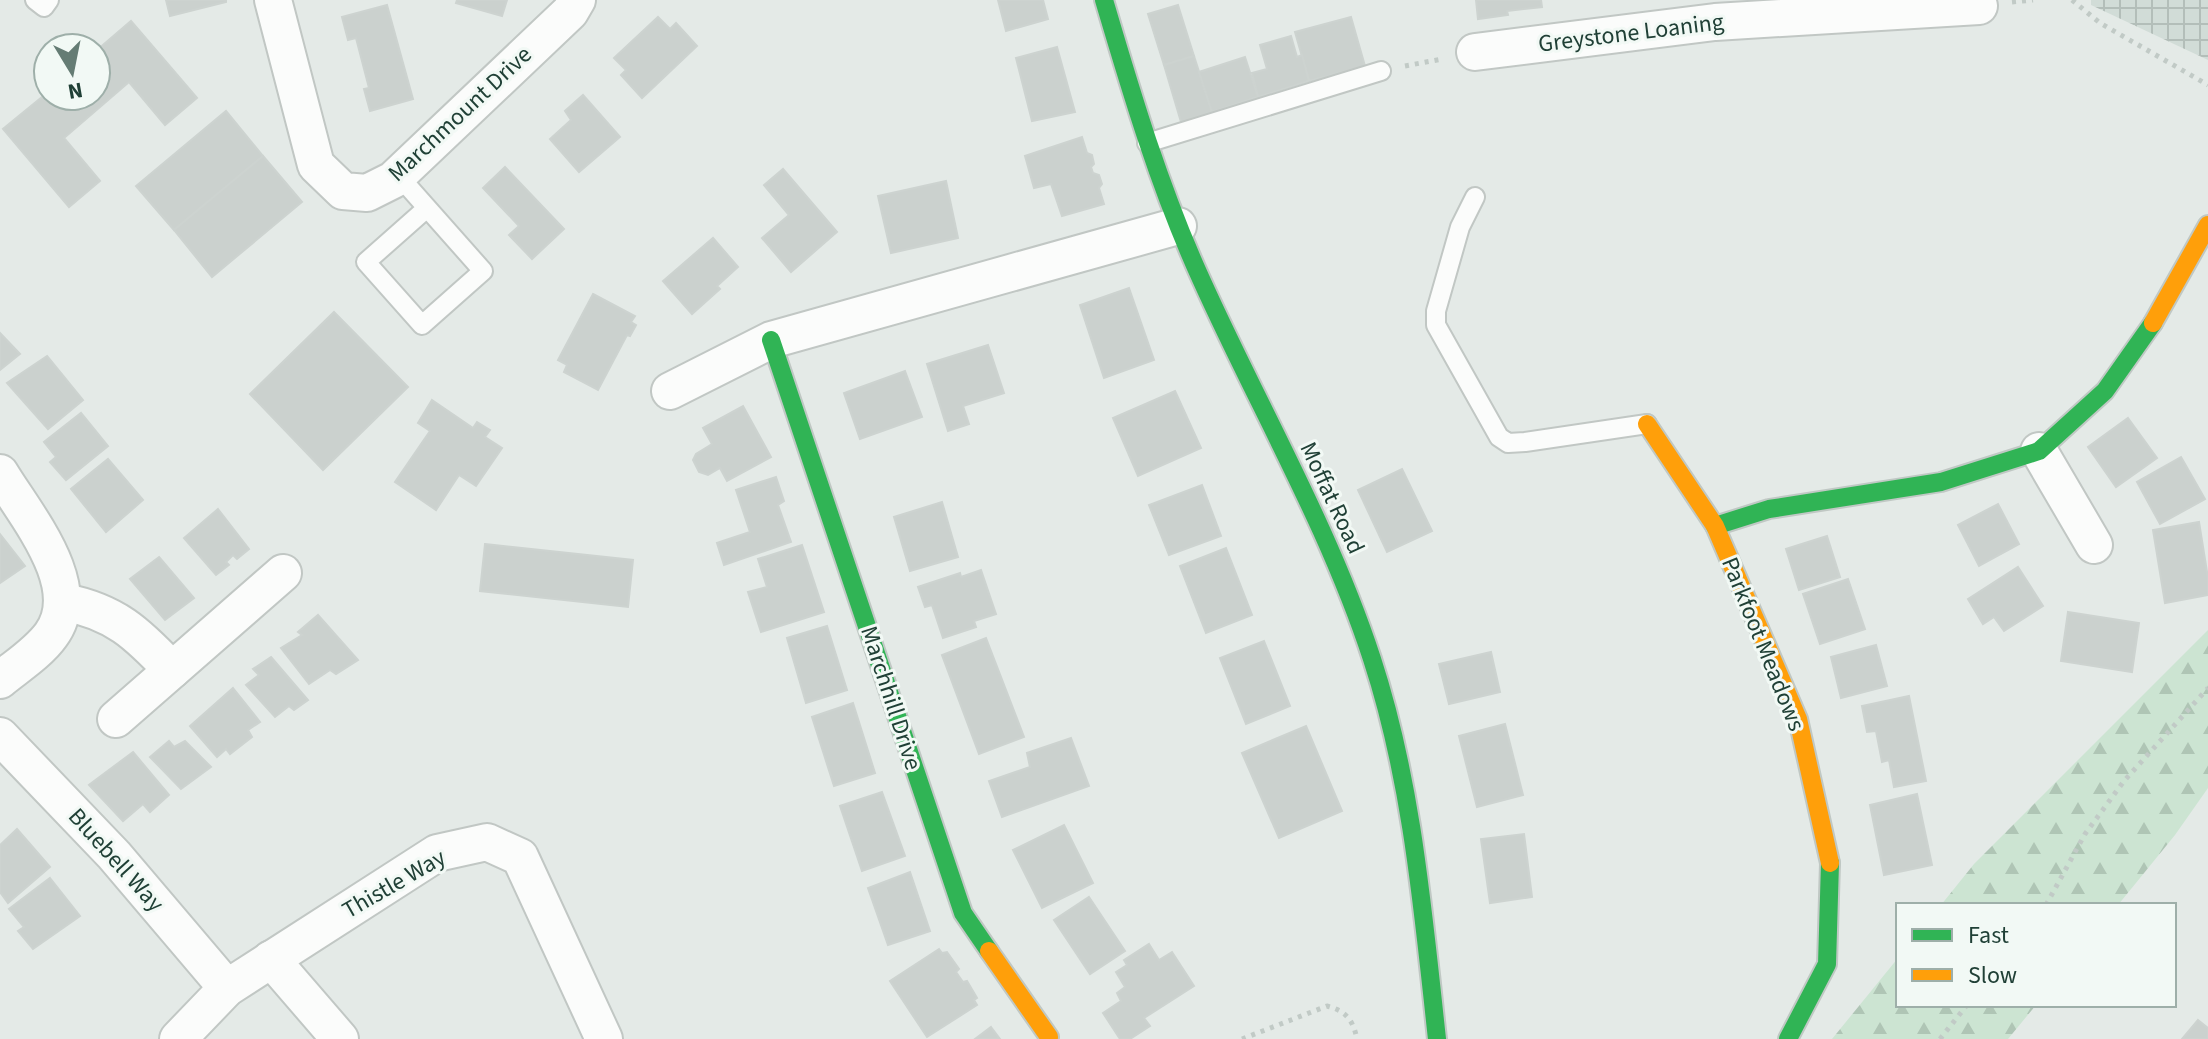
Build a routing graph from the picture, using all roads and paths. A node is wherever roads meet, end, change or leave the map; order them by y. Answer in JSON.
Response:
{"nodes":[{"id":1,"x":35,"y":0,"type":"edge"},
{"id":2,"x":49,"y":0,"type":"edge"},
{"id":3,"x":273,"y":0,"type":"edge"},
{"id":4,"x":577,"y":0,"type":"edge"},
{"id":5,"x":1104,"y":0,"type":"edge"},
{"id":6,"x":2072,"y":0,"type":"edge"},
{"id":7,"x":1979,"y":6,"type":"dead end"},
{"id":8,"x":1713,"y":11,"type":"edge"},
{"id":9,"x":1475,"y":52,"type":"joint"},
{"id":10,"x":1381,"y":71,"type":"joint"},
{"id":11,"x":2208,"y":85,"type":"edge"},
{"id":12,"x":1147,"y":143,"type":"junction"},
{"id":13,"x":398,"y":175,"type":"junction"},
{"id":14,"x":1475,"y":197,"type":"dead end"},
{"id":15,"x":427,"y":208,"type":"junction"},
{"id":16,"x":2208,"y":225,"type":"edge"},
{"id":17,"x":1178,"y":226,"type":"junction"},
{"id":18,"x":771,"y":340,"type":"junction"},
{"id":19,"x":670,"y":391,"type":"dead end"},
{"id":20,"x":1647,"y":424,"type":"joint"},
{"id":21,"x":2039,"y":451,"type":"junction"},
{"id":22,"x":0,"y":473,"type":"edge"},
{"id":23,"x":1715,"y":526,"type":"junction"},
{"id":24,"x":2094,"y":545,"type":"dead end"},
{"id":25,"x":283,"y":573,"type":"dead end"},
{"id":26,"x":64,"y":602,"type":"junction"},
{"id":27,"x":172,"y":670,"type":"junction"},
{"id":28,"x":0,"y":680,"type":"edge"},
{"id":29,"x":2208,"y":688,"type":"edge"},
{"id":30,"x":116,"y":719,"type":"dead end"},
{"id":31,"x":0,"y":736,"type":"edge"},
{"id":32,"x":2047,"y":903,"type":"edge"},
{"id":33,"x":271,"y":959,"type":"junction"},
{"id":34,"x":227,"y":988,"type":"junction"},
{"id":35,"x":1965,"y":1007,"type":"edge"},
{"id":36,"x":1049,"y":1037,"type":"dead end"},
{"id":37,"x":178,"y":1039,"type":"edge"},
{"id":38,"x":340,"y":1039,"type":"edge"},
{"id":39,"x":604,"y":1039,"type":"edge"},
{"id":40,"x":1242,"y":1039,"type":"edge"},
{"id":41,"x":1357,"y":1039,"type":"edge"},
{"id":42,"x":1437,"y":1039,"type":"edge"},
{"id":43,"x":1788,"y":1039,"type":"edge"},
{"id":44,"x":1940,"y":1039,"type":"edge"}],
"edges":[{"from":1,"to":2,"type":"lane"},
{"from":3,"to":13,"type":"street","name":"Marchmount Drive"},
{"from":4,"to":13,"type":"street","name":"Marchmount Drive"},
{"from":5,"to":12,"type":"street","name":"Moffat Road"},
{"from":6,"to":11,"type":"path"},
{"from":7,"to":8,"type":"street","name":"Greystone Loaning"},
{"from":8,"to":9,"type":"street","name":"Greystone Loaning"},
{"from":9,"to":10,"type":"path"},
{"from":10,"to":12,"type":"lane"},
{"from":12,"to":17,"type":"street","name":"Moffat Road"},
{"from":13,"to":15,"type":"lane"},
{"from":14,"to":20,"type":"lane"},
{"from":15,"to":15,"type":"lane"},
{"from":16,"to":21,"type":"street","name":"Parkfoot Meadows"},
{"from":17,"to":18,"type":"street"},
{"from":17,"to":42,"type":"street","name":"Moffat Road"},
{"from":18,"to":19,"type":"street"},
{"from":18,"to":36,"type":"street","name":"Marchhill Drive"},
{"from":20,"to":23,"type":"street","name":"Parkfoot Meadows"},
{"from":21,"to":23,"type":"street","name":"Parkfoot Meadows"},
{"from":21,"to":24,"type":"street"},
{"from":22,"to":26,"type":"street"},
{"from":23,"to":43,"type":"street","name":"Parkfoot Meadows"},
{"from":25,"to":27,"type":"street"},
{"from":26,"to":27,"type":"street"},
{"from":26,"to":28,"type":"street"},
{"from":27,"to":30,"type":"street"},
{"from":29,"to":32,"type":"path"},
{"from":31,"to":34,"type":"street","name":"Bluebell Way"},
{"from":33,"to":34,"type":"street","name":"Thistle Way"},
{"from":33,"to":38,"type":"street"},
{"from":33,"to":39,"type":"street","name":"Thistle Way"},
{"from":34,"to":37,"type":"street","name":"Thistle Way"},
{"from":35,"to":44,"type":"path"},
{"from":40,"to":41,"type":"path"}]}
